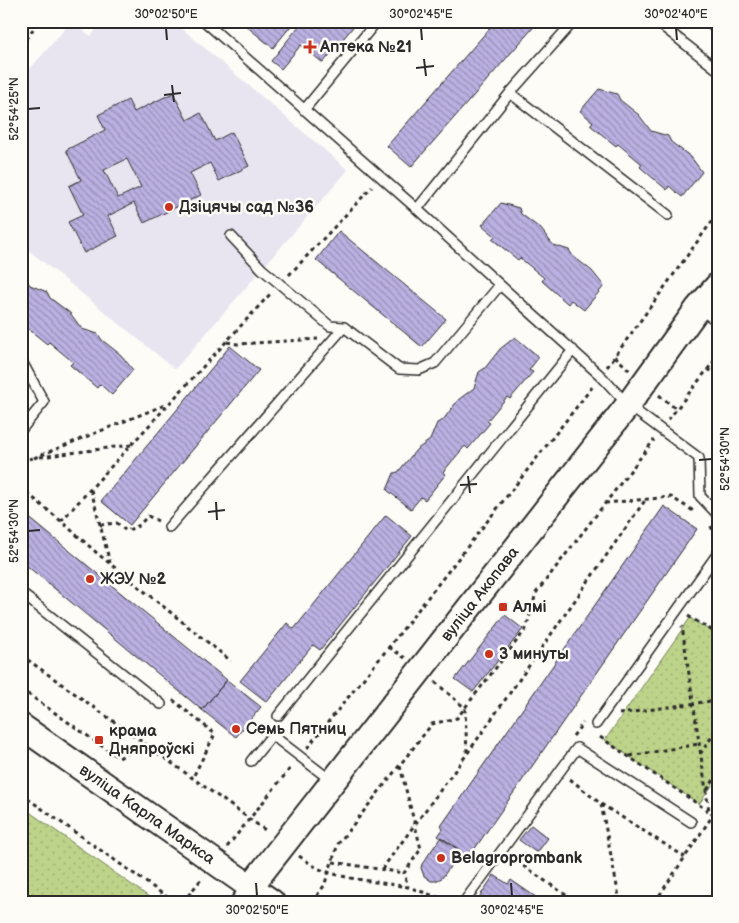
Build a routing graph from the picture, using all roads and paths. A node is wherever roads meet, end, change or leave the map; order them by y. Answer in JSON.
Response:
{"nodes":[{"id":1,"x":36,"y":21,"type":"edge"},
{"id":2,"x":204,"y":21,"type":"edge"},
{"id":3,"x":377,"y":21,"type":"edge"},
{"id":4,"x":574,"y":21,"type":"edge"},
{"id":5,"x":656,"y":21,"type":"edge"},
{"id":6,"x":21,"y":45,"type":"edge"},
{"id":7,"x":718,"y":70,"type":"edge"},
{"id":8,"x":510,"y":92,"type":"junction"},
{"id":9,"x":304,"y":110,"type":"junction"},
{"id":10,"x":381,"y":177,"type":"junction"},
{"id":11,"x":417,"y":209,"type":"junction"},
{"id":12,"x":718,"y":213,"type":"edge"},
{"id":13,"x":668,"y":215,"type":"dead end"},
{"id":14,"x":231,"y":236,"type":"dead end"},
{"id":15,"x":280,"y":284,"type":"junction"},
{"id":16,"x":500,"y":285,"type":"junction"},
{"id":17,"x":718,"y":285,"type":"edge"},
{"id":18,"x":698,"y":308,"type":"junction"},
{"id":19,"x":718,"y":322,"type":"edge"},
{"id":20,"x":344,"y":327,"type":"junction"},
{"id":21,"x":335,"y":338,"type":"junction"},
{"id":22,"x":226,"y":342,"type":"junction"},
{"id":23,"x":573,"y":350,"type":"junction"},
{"id":24,"x":615,"y":356,"type":"junction"},
{"id":25,"x":718,"y":356,"type":"edge"},
{"id":26,"x":21,"y":360,"type":"edge"},
{"id":27,"x":708,"y":368,"type":"junction"},
{"id":28,"x":632,"y":373,"type":"dead end"},
{"id":29,"x":601,"y":376,"type":"junction"},
{"id":30,"x":718,"y":376,"type":"edge"},
{"id":31,"x":656,"y":392,"type":"dead end"},
{"id":32,"x":170,"y":403,"type":"junction"},
{"id":33,"x":628,"y":405,"type":"junction"},
{"id":34,"x":676,"y":409,"type":"junction"},
{"id":35,"x":21,"y":430,"type":"edge"},
{"id":36,"x":661,"y":430,"type":"junction"},
{"id":37,"x":131,"y":445,"type":"junction"},
{"id":38,"x":34,"y":458,"type":"junction"},
{"id":39,"x":21,"y":460,"type":"edge"},
{"id":40,"x":21,"y":488,"type":"edge"},
{"id":41,"x":90,"y":489,"type":"junction"},
{"id":42,"x":646,"y":499,"type":"junction"},
{"id":43,"x":605,"y":503,"type":"junction"},
{"id":44,"x":718,"y":515,"type":"edge"},
{"id":45,"x":148,"y":516,"type":"dead end"},
{"id":46,"x":701,"y":517,"type":"dead end"},
{"id":47,"x":61,"y":521,"type":"junction"},
{"id":48,"x":706,"y":522,"type":"dead end"},
{"id":49,"x":100,"y":525,"type":"junction"},
{"id":50,"x":169,"y":527,"type":"dead end"},
{"id":51,"x":715,"y":550,"type":"edge"},
{"id":52,"x":110,"y":563,"type":"junction"},
{"id":53,"x":21,"y":593,"type":"edge"},
{"id":54,"x":677,"y":610,"type":"junction"},
{"id":55,"x":682,"y":627,"type":"dead end"},
{"id":56,"x":718,"y":634,"type":"edge"},
{"id":57,"x":21,"y":655,"type":"edge"},
{"id":58,"x":231,"y":661,"type":"dead end"},
{"id":59,"x":21,"y":688,"type":"edge"},
{"id":60,"x":718,"y":700,"type":"edge"},
{"id":61,"x":161,"y":704,"type":"dead end"},
{"id":62,"x":692,"y":704,"type":"junction"},
{"id":63,"x":465,"y":708,"type":"junction"},
{"id":64,"x":604,"y":712,"type":"junction"},
{"id":65,"x":278,"y":716,"type":"dead end"},
{"id":66,"x":596,"y":724,"type":"dead end"},
{"id":67,"x":581,"y":725,"type":"junction"},
{"id":68,"x":21,"y":726,"type":"edge"},
{"id":69,"x":586,"y":728,"type":"dead end"},
{"id":70,"x":718,"y":728,"type":"edge"},
{"id":71,"x":597,"y":735,"type":"dead end"},
{"id":72,"x":571,"y":738,"type":"dead end"},
{"id":73,"x":146,"y":744,"type":"junction"},
{"id":74,"x":699,"y":744,"type":"junction"},
{"id":75,"x":466,"y":754,"type":"junction"},
{"id":76,"x":700,"y":754,"type":"junction"},
{"id":77,"x":629,"y":756,"type":"junction"},
{"id":78,"x":300,"y":757,"type":"junction"},
{"id":79,"x":251,"y":761,"type":"dead end"},
{"id":80,"x":400,"y":765,"type":"junction"},
{"id":81,"x":560,"y":771,"type":"junction"},
{"id":82,"x":718,"y":774,"type":"edge"},
{"id":83,"x":333,"y":782,"type":"junction"},
{"id":84,"x":706,"y":791,"type":"junction"},
{"id":85,"x":21,"y":794,"type":"edge"},
{"id":86,"x":601,"y":804,"type":"junction"},
{"id":87,"x":709,"y":811,"type":"junction"},
{"id":88,"x":250,"y":818,"type":"junction"},
{"id":89,"x":691,"y":822,"type":"dead end"},
{"id":90,"x":416,"y":824,"type":"junction"},
{"id":91,"x":265,"y":830,"type":"dead end"},
{"id":92,"x":296,"y":854,"type":"dead end"},
{"id":93,"x":685,"y":857,"type":"junction"},
{"id":94,"x":516,"y":861,"type":"dead end"},
{"id":95,"x":333,"y":862,"type":"junction"},
{"id":96,"x":382,"y":869,"type":"junction"},
{"id":97,"x":330,"y":873,"type":"junction"},
{"id":98,"x":404,"y":873,"type":"junction"},
{"id":99,"x":408,"y":887,"type":"junction"},
{"id":100,"x":245,"y":894,"type":"edge"},
{"id":101,"x":174,"y":902,"type":"edge"},
{"id":102,"x":272,"y":902,"type":"edge"},
{"id":103,"x":312,"y":902,"type":"edge"},
{"id":104,"x":453,"y":902,"type":"edge"},
{"id":105,"x":464,"y":902,"type":"edge"},
{"id":106,"x":576,"y":902,"type":"edge"},
{"id":107,"x":620,"y":902,"type":"edge"},
{"id":108,"x":655,"y":902,"type":"edge"}],
"edges":[{"from":1,"to":6,"type":"path"},
{"from":2,"to":9,"type":"lane"},
{"from":3,"to":9,"type":"lane"},
{"from":4,"to":8,"type":"lane"},
{"from":5,"to":7,"type":"lane"},
{"from":8,"to":11,"type":"lane"},
{"from":8,"to":13,"type":"lane"},
{"from":9,"to":10,"type":"lane"},
{"from":10,"to":11,"type":"lane"},
{"from":10,"to":15,"type":"path"},
{"from":11,"to":16,"type":"lane"},
{"from":12,"to":24,"type":"path"},
{"from":14,"to":15,"type":"lane"},
{"from":15,"to":20,"type":"lane"},
{"from":15,"to":22,"type":"path"},
{"from":16,"to":20,"type":"lane"},
{"from":16,"to":23,"type":"lane"},
{"from":17,"to":18,"type":"main road","name":"вуліца Акопава"},
{"from":18,"to":19,"type":"lane"},
{"from":18,"to":33,"type":"main road","name":"вуліца Акопава"},
{"from":20,"to":21,"type":"lane"},
{"from":21,"to":22,"type":"path"},
{"from":21,"to":50,"type":"lane"},
{"from":22,"to":32,"type":"path"},
{"from":23,"to":29,"type":"lane"},
{"from":23,"to":65,"type":"lane"},
{"from":24,"to":28,"type":"path"},
{"from":24,"to":29,"type":"path"},
{"from":25,"to":27,"type":"path"},
{"from":26,"to":35,"type":"lane"},
{"from":27,"to":30,"type":"path"},
{"from":27,"to":34,"type":"path"},
{"from":29,"to":33,"type":"lane"},
{"from":29,"to":78,"type":"path"},
{"from":31,"to":34,"type":"path"},
{"from":32,"to":37,"type":"path"},
{"from":32,"to":38,"type":"path"},
{"from":33,"to":36,"type":"lane"},
{"from":33,"to":83,"type":"main road","name":"вуліца Акопава"},
{"from":34,"to":36,"type":"path"},
{"from":36,"to":43,"type":"path"},
{"from":36,"to":44,"type":"lane"},
{"from":37,"to":38,"type":"path"},
{"from":37,"to":41,"type":"path"},
{"from":38,"to":39,"type":"path"},
{"from":40,"to":47,"type":"path"},
{"from":41,"to":47,"type":"path"},
{"from":41,"to":49,"type":"path"},
{"from":42,"to":43,"type":"path"},
{"from":42,"to":46,"type":"path"},
{"from":42,"to":75,"type":"path"},
{"from":43,"to":63,"type":"path"},
{"from":45,"to":49,"type":"path"},
{"from":47,"to":52,"type":"path"},
{"from":48,"to":51,"type":"path"},
{"from":49,"to":52,"type":"path"},
{"from":51,"to":54,"type":"lane"},
{"from":52,"to":58,"type":"path"},
{"from":53,"to":61,"type":"lane"},
{"from":54,"to":56,"type":"path"},
{"from":54,"to":64,"type":"lane"},
{"from":55,"to":62,"type":"path"},
{"from":57,"to":73,"type":"path"},
{"from":59,"to":73,"type":"path"},
{"from":60,"to":62,"type":"path"},
{"from":62,"to":64,"type":"path"},
{"from":62,"to":74,"type":"path"},
{"from":63,"to":75,"type":"path"},
{"from":63,"to":80,"type":"path"},
{"from":64,"to":66,"type":"lane"},
{"from":64,"to":67,"type":"path"},
{"from":67,"to":69,"type":"path"},
{"from":67,"to":72,"type":"path"},
{"from":68,"to":100,"type":"main road","name":"вуліца Карла Маркса"},
{"from":70,"to":76,"type":"path"},
{"from":71,"to":77,"type":"path"},
{"from":73,"to":88,"type":"path"},
{"from":74,"to":76,"type":"path"},
{"from":74,"to":77,"type":"path"},
{"from":75,"to":90,"type":"path"},
{"from":76,"to":84,"type":"path"},
{"from":77,"to":87,"type":"path"},
{"from":78,"to":79,"type":"lane"},
{"from":78,"to":83,"type":"lane"},
{"from":78,"to":88,"type":"path"},
{"from":80,"to":90,"type":"path"},
{"from":80,"to":95,"type":"path"},
{"from":81,"to":86,"type":"path"},
{"from":81,"to":89,"type":"lane"},
{"from":81,"to":105,"type":"lane"},
{"from":82,"to":84,"type":"path"},
{"from":83,"to":100,"type":"main road","name":"вуліца Акопава"},
{"from":84,"to":87,"type":"path"},
{"from":85,"to":101,"type":"path"},
{"from":86,"to":93,"type":"path"},
{"from":86,"to":107,"type":"path"},
{"from":87,"to":93,"type":"path"},
{"from":88,"to":91,"type":"path"},
{"from":90,"to":96,"type":"path"},
{"from":90,"to":98,"type":"path"},
{"from":92,"to":97,"type":"path"},
{"from":93,"to":108,"type":"path"},
{"from":94,"to":106,"type":"path"},
{"from":95,"to":96,"type":"path"},
{"from":95,"to":97,"type":"path"},
{"from":96,"to":98,"type":"path"},
{"from":97,"to":99,"type":"path"},
{"from":97,"to":103,"type":"path"},
{"from":98,"to":99,"type":"path"},
{"from":99,"to":104,"type":"path"},
{"from":100,"to":102,"type":"main road","name":"вуліца Карла Маркса"}]}
